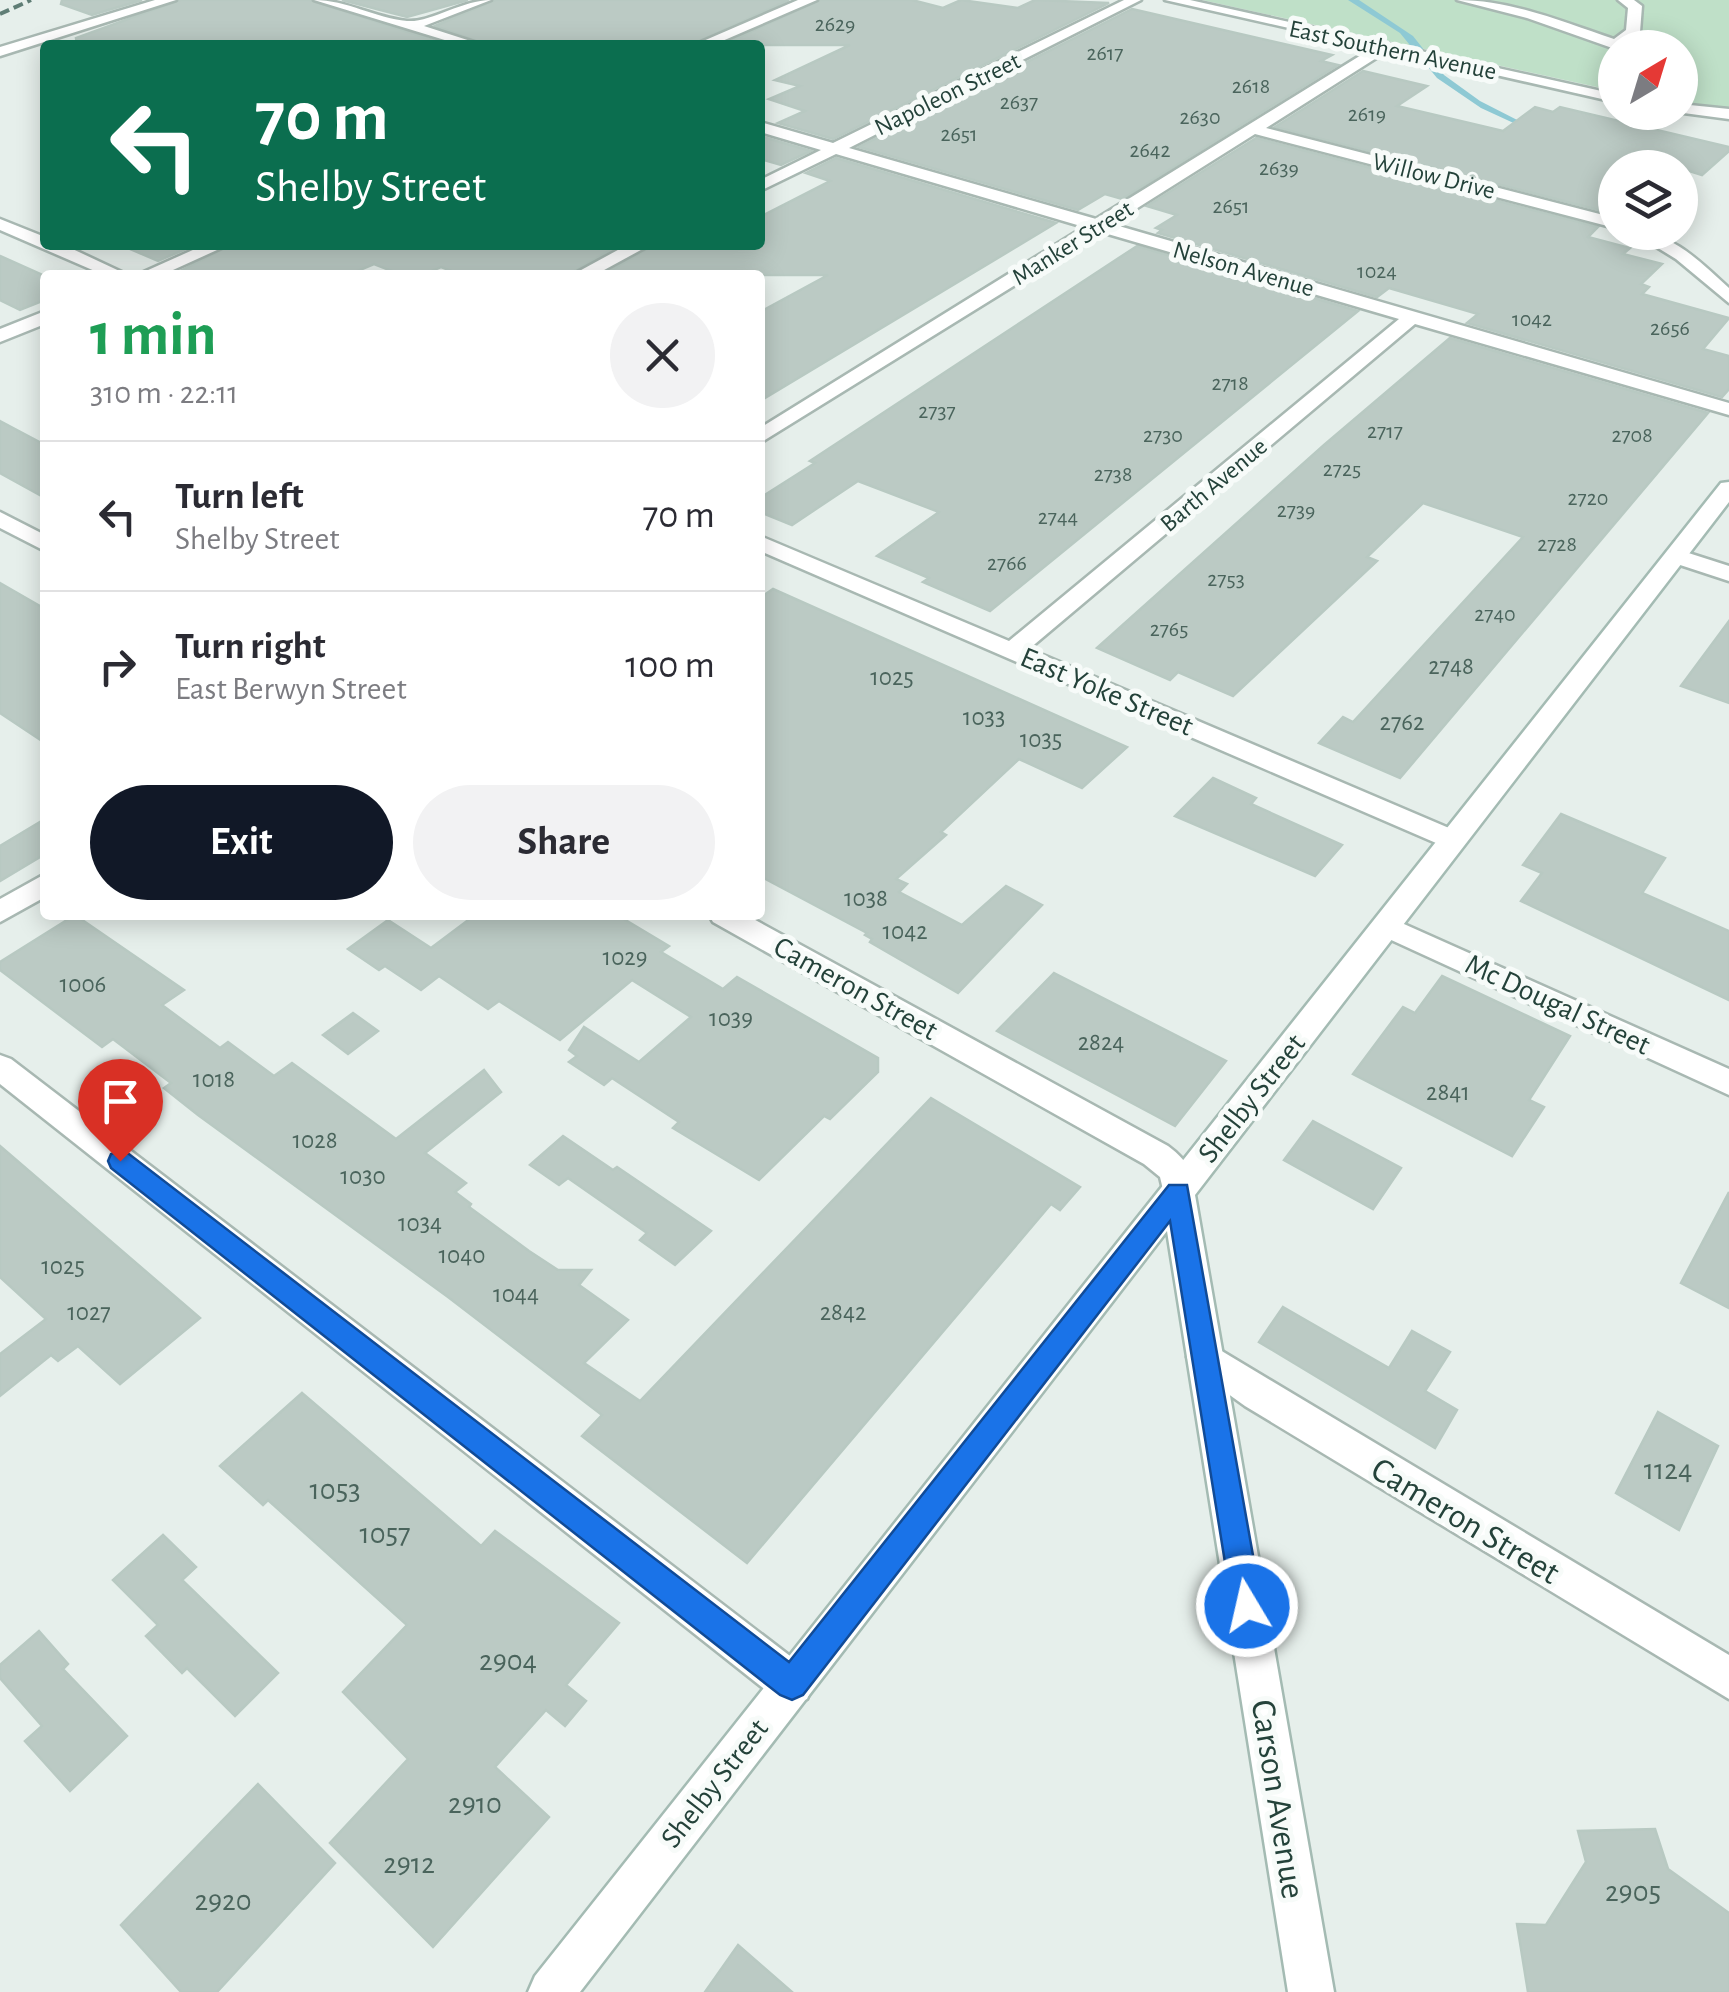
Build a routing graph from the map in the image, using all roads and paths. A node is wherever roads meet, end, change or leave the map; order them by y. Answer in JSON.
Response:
{"nodes":[{"id":1,"x":169,"y":0,"type":"edge"},
{"id":2,"x":321,"y":0,"type":"edge"},
{"id":3,"x":484,"y":0,"type":"edge"},
{"id":4,"x":810,"y":0,"type":"edge"},
{"id":5,"x":1134,"y":0,"type":"edge"},
{"id":6,"x":1172,"y":0,"type":"edge"},
{"id":7,"x":1464,"y":0,"type":"edge"},
{"id":8,"x":1526,"y":0,"type":"edge"},
{"id":9,"x":1625,"y":0,"type":"edge"},
{"id":10,"x":1496,"y":6,"type":"junction"},
{"id":11,"x":410,"y":26,"type":"junction"},
{"id":12,"x":1633,"y":30,"type":"edge"},
{"id":13,"x":1598,"y":39,"type":"edge"},
{"id":14,"x":459,"y":40,"type":"edge"},
{"id":15,"x":713,"y":40,"type":"edge"},
{"id":16,"x":26,"y":44,"type":"junction"},
{"id":17,"x":40,"y":48,"type":"edge"},
{"id":18,"x":1393,"y":49,"type":"junction"},
{"id":19,"x":0,"y":52,"type":"edge"},
{"id":20,"x":1598,"y":94,"type":"edge"},
{"id":21,"x":1698,"y":110,"type":"edge"},
{"id":22,"x":1729,"y":114,"type":"edge"},
{"id":23,"x":765,"y":129,"type":"edge"},
{"id":24,"x":1253,"y":129,"type":"junction"},
{"id":25,"x":834,"y":149,"type":"junction"},
{"id":26,"x":765,"y":184,"type":"edge"},
{"id":27,"x":1598,"y":219,"type":"edge"},
{"id":28,"x":0,"y":224,"type":"edge"},
{"id":29,"x":1098,"y":226,"type":"junction"},
{"id":30,"x":40,"y":241,"type":"edge"},
{"id":31,"x":61,"y":250,"type":"edge"},
{"id":32,"x":207,"y":250,"type":"edge"},
{"id":33,"x":631,"y":250,"type":"edge"},
{"id":34,"x":1673,"y":250,"type":"edge"},
{"id":35,"x":107,"y":270,"type":"edge"},
{"id":36,"x":158,"y":270,"type":"edge"},
{"id":37,"x":590,"y":270,"type":"edge"},
{"id":38,"x":1729,"y":298,"type":"edge"},
{"id":39,"x":1412,"y":317,"type":"junction"},
{"id":40,"x":40,"y":319,"type":"edge"},
{"id":41,"x":0,"y":336,"type":"edge"},
{"id":42,"x":1729,"y":408,"type":"edge"},
{"id":43,"x":765,"y":434,"type":"edge"},
{"id":44,"x":1729,"y":488,"type":"edge"},
{"id":45,"x":0,"y":519,"type":"edge"},
{"id":46,"x":40,"y":541,"type":"edge"},
{"id":47,"x":765,"y":545,"type":"edge"},
{"id":48,"x":1676,"y":556,"type":"junction"},
{"id":49,"x":1729,"y":574,"type":"edge"},
{"id":50,"x":1013,"y":650,"type":"junction"},
{"id":51,"x":1453,"y":840,"type":"junction"},
{"id":52,"x":40,"y":887,"type":"edge"},
{"id":53,"x":0,"y":912,"type":"edge"},
{"id":54,"x":732,"y":920,"type":"edge"},
{"id":55,"x":1386,"y":926,"type":"junction"},
{"id":56,"x":0,"y":1067,"type":"edge"},
{"id":57,"x":1729,"y":1083,"type":"edge"},
{"id":58,"x":1178,"y":1192,"type":"junction"},
{"id":59,"x":1205,"y":1356,"type":"junction"},
{"id":60,"x":1729,"y":1678,"type":"edge"},
{"id":61,"x":792,"y":1684,"type":"junction"},
{"id":62,"x":551,"y":1992,"type":"edge"},
{"id":63,"x":1312,"y":1992,"type":"edge"}],
"edges":[{"from":1,"to":16,"type":"street"},
{"from":2,"to":11,"type":"street"},
{"from":3,"to":11,"type":"street"},
{"from":4,"to":15,"type":"street"},
{"from":5,"to":25,"type":"street","name":"Napoleon Street"},
{"from":6,"to":18,"type":"street","name":"East Southern Avenue"},
{"from":7,"to":10,"type":"street"},
{"from":8,"to":10,"type":"street"},
{"from":9,"to":12,"type":"street"},
{"from":10,"to":13,"type":"street"},
{"from":11,"to":14,"type":"street"},
{"from":16,"to":17,"type":"street"},
{"from":16,"to":19,"type":"street"},
{"from":18,"to":20,"type":"street","name":"East Southern Avenue"},
{"from":18,"to":24,"type":"street","name":"Manker Street"},
{"from":21,"to":22,"type":"street"},
{"from":23,"to":25,"type":"street","name":"Nelson Avenue"},
{"from":24,"to":27,"type":"street","name":"Willow Drive"},
{"from":24,"to":29,"type":"street","name":"Manker Street"},
{"from":25,"to":26,"type":"street","name":"Napoleon Street"},
{"from":25,"to":29,"type":"street","name":"Nelson Avenue"},
{"from":28,"to":30,"type":"street"},
{"from":29,"to":39,"type":"street","name":"Nelson Avenue"},
{"from":29,"to":43,"type":"street","name":"Manker Street"},
{"from":31,"to":35,"type":"street"},
{"from":32,"to":36,"type":"street"},
{"from":33,"to":37,"type":"street"},
{"from":34,"to":38,"type":"street"},
{"from":39,"to":42,"type":"street","name":"Nelson Avenue"},
{"from":39,"to":50,"type":"street","name":"Barth Avenue"},
{"from":40,"to":41,"type":"street"},
{"from":44,"to":48,"type":"street","name":"Shelby Street"},
{"from":45,"to":46,"type":"street"},
{"from":47,"to":50,"type":"street","name":"East Yoke Street"},
{"from":48,"to":49,"type":"street"},
{"from":48,"to":51,"type":"street","name":"Shelby Street"},
{"from":50,"to":51,"type":"street","name":"East Yoke Street"},
{"from":51,"to":55,"type":"street","name":"Shelby Street"},
{"from":52,"to":53,"type":"street"},
{"from":54,"to":58,"type":"street","name":"Cameron Street"},
{"from":55,"to":57,"type":"street","name":"Mc Dougal Street"},
{"from":55,"to":58,"type":"street","name":"Shelby Street"},
{"from":56,"to":61,"type":"street"},
{"from":58,"to":59,"type":"street","name":"Carson Avenue"},
{"from":58,"to":61,"type":"street","name":"Shelby Street"},
{"from":59,"to":60,"type":"street","name":"Cameron Street"},
{"from":59,"to":63,"type":"street","name":"Carson Avenue"},
{"from":61,"to":62,"type":"street","name":"Shelby Street"}]}
